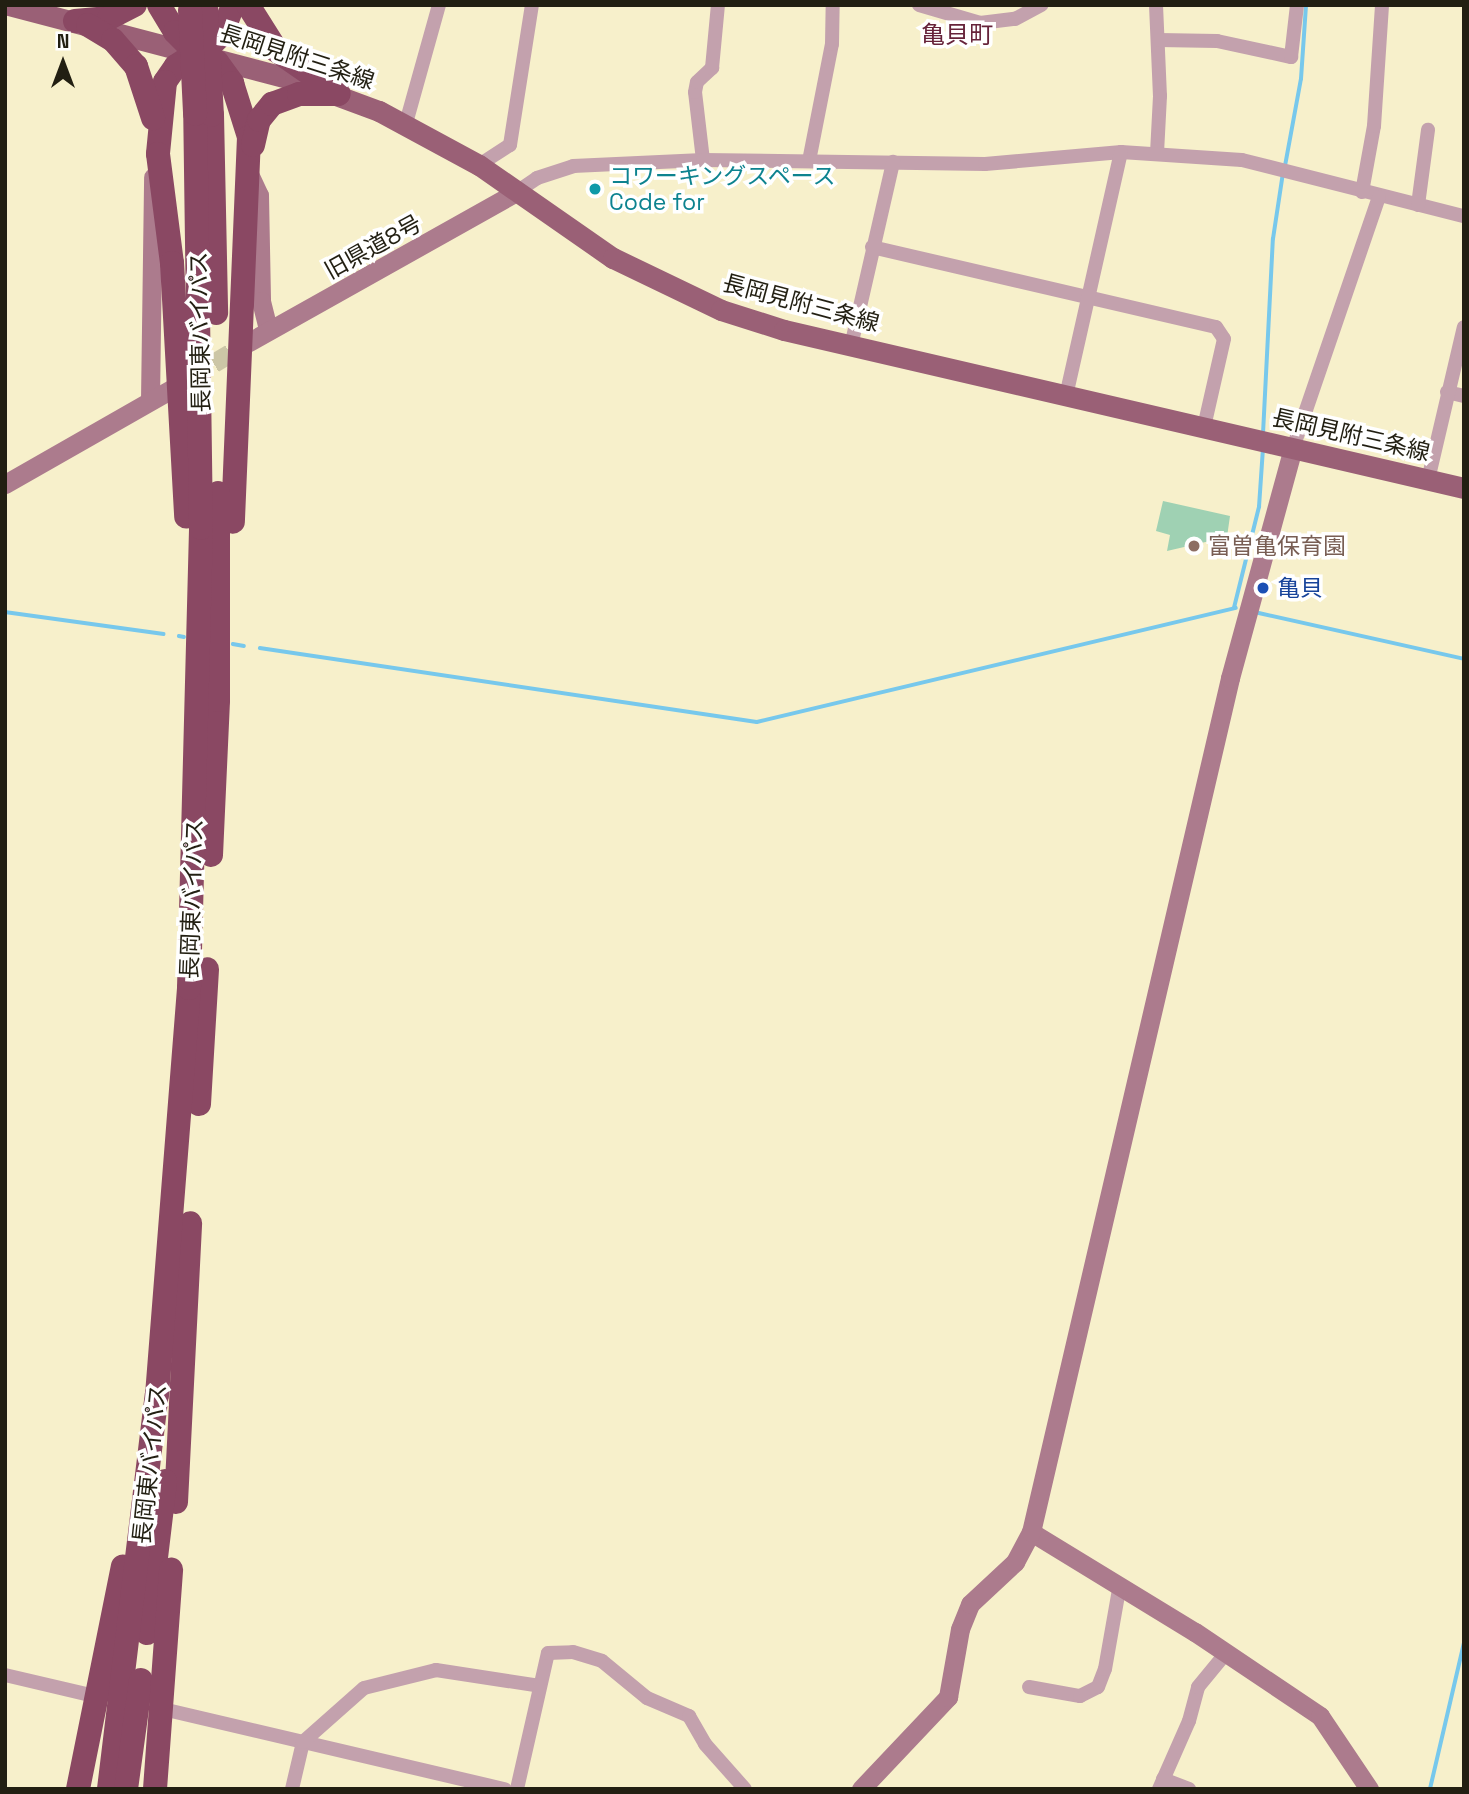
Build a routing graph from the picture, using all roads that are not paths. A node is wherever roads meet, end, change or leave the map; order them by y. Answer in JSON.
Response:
{"nodes":[{"id":1,"x":9,"y":5,"type":"edge"},
{"id":2,"x":135,"y":5,"type":"edge"},
{"id":3,"x":159,"y":5,"type":"edge"},
{"id":4,"x":190,"y":5,"type":"edge"},
{"id":5,"x":206,"y":5,"type":"edge"},
{"id":6,"x":233,"y":5,"type":"edge"},
{"id":7,"x":248,"y":5,"type":"edge"},
{"id":8,"x":439,"y":5,"type":"edge"},
{"id":9,"x":532,"y":5,"type":"edge"},
{"id":10,"x":718,"y":5,"type":"edge"},
{"id":11,"x":833,"y":5,"type":"edge"},
{"id":12,"x":919,"y":5,"type":"edge"},
{"id":13,"x":1041,"y":5,"type":"edge"},
{"id":14,"x":1156,"y":5,"type":"edge"},
{"id":15,"x":1297,"y":5,"type":"edge"},
{"id":16,"x":1382,"y":5,"type":"edge"},
{"id":17,"x":81,"y":23,"type":"junction"},
{"id":18,"x":1158,"y":40,"type":"junction"},
{"id":19,"x":199,"y":54,"type":"junction"},
{"id":20,"x":339,"y":94,"type":"junction"},
{"id":21,"x":204,"y":114,"type":"junction"},
{"id":22,"x":406,"y":123,"type":"junction"},
{"id":23,"x":1428,"y":130,"type":"dead end"},
{"id":24,"x":1121,"y":152,"type":"junction"},
{"id":25,"x":1157,"y":154,"type":"junction"},
{"id":26,"x":158,"y":158,"type":"junction"},
{"id":27,"x":703,"y":160,"type":"junction"},
{"id":28,"x":809,"y":161,"type":"junction"},
{"id":29,"x":893,"y":162,"type":"junction"},
{"id":30,"x":479,"y":165,"type":"junction"},
{"id":31,"x":250,"y":167,"type":"junction"},
{"id":32,"x":519,"y":191,"type":"junction"},
{"id":33,"x":1362,"y":192,"type":"junction"},
{"id":34,"x":1379,"y":197,"type":"junction"},
{"id":35,"x":1418,"y":205,"type":"junction"},
{"id":36,"x":1464,"y":216,"type":"edge"},
{"id":37,"x":872,"y":247,"type":"junction"},
{"id":38,"x":1087,"y":296,"type":"junction"},
{"id":39,"x":1464,"y":327,"type":"edge"},
{"id":40,"x":268,"y":330,"type":"junction"},
{"id":41,"x":249,"y":342,"type":"tunnel mouth"},
{"id":42,"x":851,"y":346,"type":"junction"},
{"id":43,"x":173,"y":388,"type":"tunnel mouth"},
{"id":44,"x":1447,"y":392,"type":"junction"},
{"id":45,"x":1066,"y":396,"type":"junction"},
{"id":46,"x":1464,"y":396,"type":"edge"},
{"id":47,"x":150,"y":400,"type":"junction"},
{"id":48,"x":1204,"y":427,"type":"junction"},
{"id":49,"x":1293,"y":448,"type":"junction"},
{"id":50,"x":1428,"y":480,"type":"junction"},
{"id":51,"x":5,"y":484,"type":"edge"},
{"id":52,"x":1464,"y":488,"type":"edge"},
{"id":53,"x":200,"y":635,"type":"junction"},
{"id":54,"x":219,"y":657,"type":"junction"},
{"id":55,"x":177,"y":1178,"type":"junction"},
{"id":56,"x":190,"y":1223,"type":"junction"},
{"id":57,"x":1031,"y":1532,"type":"junction"},
{"id":58,"x":1120,"y":1584,"type":"junction"},
{"id":59,"x":1226,"y":1653,"type":"junction"},
{"id":60,"x":5,"y":1675,"type":"edge"},
{"id":61,"x":540,"y":1686,"type":"junction"},
{"id":62,"x":1029,"y":1687,"type":"dead end"},
{"id":63,"x":90,"y":1695,"type":"dead end"},
{"id":64,"x":167,"y":1710,"type":"dead end"},
{"id":65,"x":303,"y":1742,"type":"junction"},
{"id":66,"x":1161,"y":1784,"type":"edge"},
{"id":67,"x":742,"y":1788,"type":"edge"},
{"id":68,"x":78,"y":1789,"type":"edge"},
{"id":69,"x":108,"y":1789,"type":"edge"},
{"id":70,"x":126,"y":1789,"type":"edge"},
{"id":71,"x":155,"y":1789,"type":"edge"},
{"id":72,"x":292,"y":1789,"type":"edge"},
{"id":73,"x":505,"y":1789,"type":"edge"},
{"id":74,"x":517,"y":1789,"type":"edge"},
{"id":75,"x":861,"y":1789,"type":"edge"},
{"id":76,"x":1189,"y":1789,"type":"edge"},
{"id":77,"x":1369,"y":1789,"type":"edge"}],
"edges":[{"from":1,"to":17,"type":"main road","name":"長岡見附三条線"},
{"from":2,"to":17,"type":"highway"},
{"from":3,"to":19,"type":"highway"},
{"from":4,"to":21,"type":"highway","name":"長岡東バイパス","bridge":true},
{"from":5,"to":21,"type":"highway","name":"長岡東バイパス","bridge":true},
{"from":6,"to":19,"type":"highway"},
{"from":7,"to":20,"type":"highway"},
{"from":8,"to":22,"type":"street"},
{"from":9,"to":30,"type":"street"},
{"from":10,"to":27,"type":"street"},
{"from":11,"to":28,"type":"street"},
{"from":12,"to":13,"type":"street"},
{"from":14,"to":18,"type":"street"},
{"from":15,"to":18,"type":"street"},
{"from":16,"to":33,"type":"street"},
{"from":17,"to":19,"type":"main road","name":"長岡見附三条線"},
{"from":17,"to":26,"type":"highway"},
{"from":18,"to":25,"type":"street"},
{"from":19,"to":20,"type":"main road","name":"長岡見附三条線"},
{"from":19,"to":26,"type":"highway"},
{"from":19,"to":31,"type":"highway"},
{"from":20,"to":22,"type":"main road","name":"長岡見附三条線"},
{"from":20,"to":31,"type":"highway"},
{"from":21,"to":53,"type":"highway","name":"長岡東バイパス"},
{"from":21,"to":54,"type":"highway","name":"長岡東バイパス"},
{"from":22,"to":30,"type":"main road","name":"長岡見附三条線"},
{"from":23,"to":35,"type":"street"},
{"from":24,"to":25,"type":"street"},
{"from":24,"to":29,"type":"street"},
{"from":24,"to":38,"type":"street"},
{"from":25,"to":33,"type":"street"},
{"from":26,"to":47,"type":"street"},
{"from":26,"to":53,"type":"highway"},
{"from":27,"to":28,"type":"street"},
{"from":27,"to":32,"type":"street"},
{"from":28,"to":29,"type":"street"},
{"from":29,"to":37,"type":"street"},
{"from":30,"to":32,"type":"main road","name":"長岡見附三条線"},
{"from":31,"to":40,"type":"street"},
{"from":31,"to":54,"type":"highway"},
{"from":32,"to":40,"type":"street","name":"旧県道8号"},
{"from":32,"to":42,"type":"main road","name":"長岡見附三条線"},
{"from":33,"to":34,"type":"street"},
{"from":34,"to":35,"type":"street"},
{"from":34,"to":49,"type":"street"},
{"from":35,"to":36,"type":"street"},
{"from":37,"to":38,"type":"street"},
{"from":37,"to":42,"type":"street"},
{"from":38,"to":45,"type":"street"},
{"from":38,"to":48,"type":"street"},
{"from":39,"to":44,"type":"street"},
{"from":40,"to":41,"type":"street","name":"旧県道8号"},
{"from":42,"to":45,"type":"main road","name":"長岡見附三条線"},
{"from":43,"to":47,"type":"street"},
{"from":44,"to":46,"type":"street"},
{"from":44,"to":50,"type":"street"},
{"from":45,"to":48,"type":"main road","name":"長岡見附三条線"},
{"from":47,"to":51,"type":"street"},
{"from":48,"to":49,"type":"main road","name":"長岡見附三条線"},
{"from":49,"to":50,"type":"main road","name":"長岡見附三条線"},
{"from":49,"to":57,"type":"street"},
{"from":50,"to":52,"type":"main road","name":"長岡見附三条線"},
{"from":53,"to":55,"type":"highway","name":"長岡東バイパス"},
{"from":54,"to":56,"type":"highway","name":"長岡東バイパス"},
{"from":55,"to":68,"type":"highway"},
{"from":55,"to":69,"type":"highway","name":"長岡東バイパス"},
{"from":56,"to":70,"type":"highway","name":"長岡東バイパス"},
{"from":56,"to":71,"type":"highway"},
{"from":57,"to":58,"type":"street"},
{"from":57,"to":75,"type":"street"},
{"from":58,"to":59,"type":"street"},
{"from":58,"to":62,"type":"street"},
{"from":59,"to":66,"type":"street"},
{"from":59,"to":77,"type":"street"},
{"from":60,"to":63,"type":"street"},
{"from":61,"to":65,"type":"street"},
{"from":61,"to":67,"type":"street"},
{"from":61,"to":74,"type":"street"},
{"from":64,"to":65,"type":"street"},
{"from":65,"to":72,"type":"street"},
{"from":65,"to":73,"type":"street"},
{"from":66,"to":76,"type":"street"}]}
